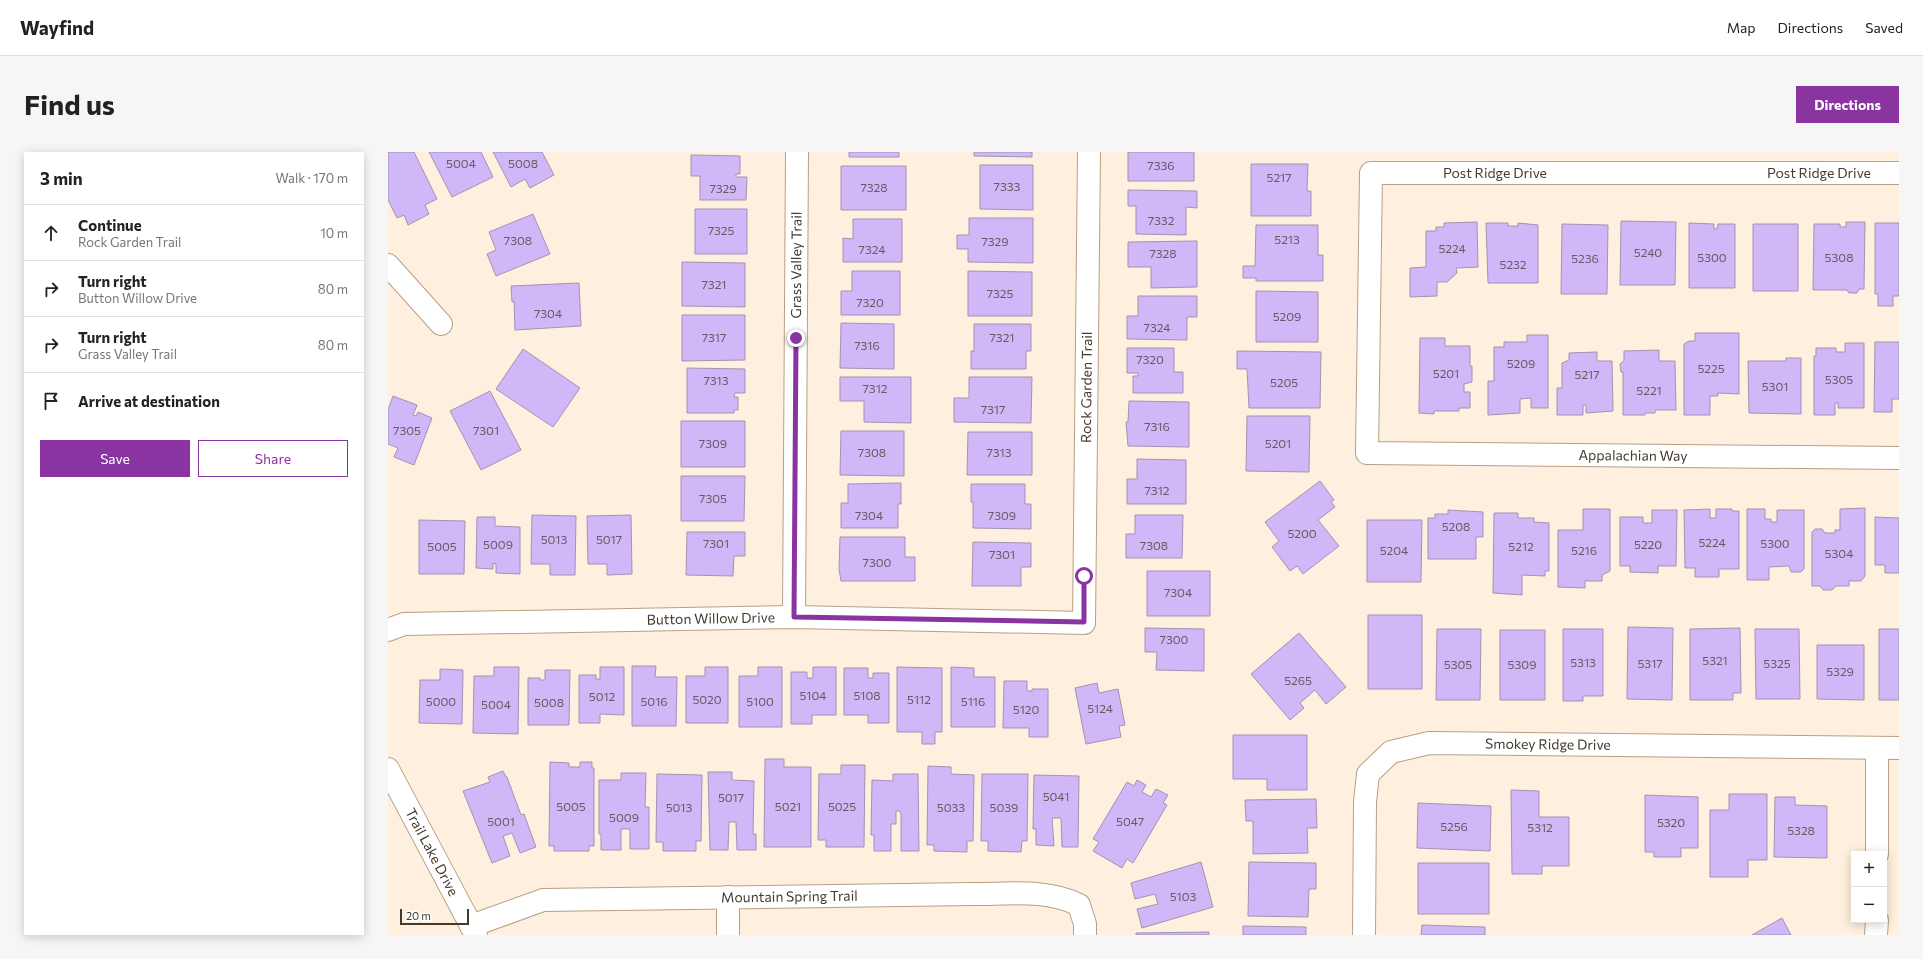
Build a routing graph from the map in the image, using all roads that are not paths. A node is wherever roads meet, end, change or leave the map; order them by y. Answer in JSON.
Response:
{"nodes":[{"id":1,"x":797,"y":152,"type":"edge"},
{"id":2,"x":1089,"y":152,"type":"edge"},
{"id":3,"x":1899,"y":173,"type":"edge"},
{"id":4,"x":388,"y":265,"type":"edge"},
{"id":5,"x":441,"y":324,"type":"dead end"},
{"id":6,"x":1368,"y":454,"type":"joint"},
{"id":7,"x":1899,"y":458,"type":"edge"},
{"id":8,"x":794,"y":617,"type":"junction"},
{"id":9,"x":1084,"y":622,"type":"joint"},
{"id":10,"x":388,"y":630,"type":"edge"},
{"id":11,"x":1877,"y":748,"type":"junction"},
{"id":12,"x":1899,"y":748,"type":"edge"},
{"id":13,"x":388,"y":769,"type":"edge"},
{"id":14,"x":1877,"y":851,"type":"edge"},
{"id":15,"x":728,"y":897,"type":"junction"},
{"id":16,"x":1877,"y":923,"type":"edge"},
{"id":17,"x":469,"y":932,"type":"edge"},
{"id":18,"x":728,"y":935,"type":"edge"},
{"id":19,"x":1085,"y":935,"type":"edge"},
{"id":20,"x":1364,"y":935,"type":"edge"},
{"id":21,"x":1876,"y":935,"type":"edge"}],
"edges":[{"from":1,"to":8,"type":"street","name":"Grass Valley Trail"},
{"from":2,"to":9,"type":"street","name":"Rock Garden Trail"},
{"from":3,"to":6,"type":"street","name":"Post Ridge Drive"},
{"from":4,"to":5,"type":"street"},
{"from":6,"to":7,"type":"street","name":"Appalachian Way"},
{"from":8,"to":9,"type":"street","name":"Button Willow Drive"},
{"from":8,"to":10,"type":"street","name":"Button Willow Drive"},
{"from":11,"to":12,"type":"street","name":"Smokey Ridge Drive"},
{"from":11,"to":14,"type":"street"},
{"from":11,"to":20,"type":"street","name":"Smokey Ridge Drive"},
{"from":13,"to":17,"type":"street","name":"Trail Lake Drive"},
{"from":15,"to":17,"type":"street","name":"Mountain Spring Trail"},
{"from":15,"to":18,"type":"street"},
{"from":15,"to":19,"type":"street","name":"Mountain Spring Trail"},
{"from":16,"to":21,"type":"street"}]}
